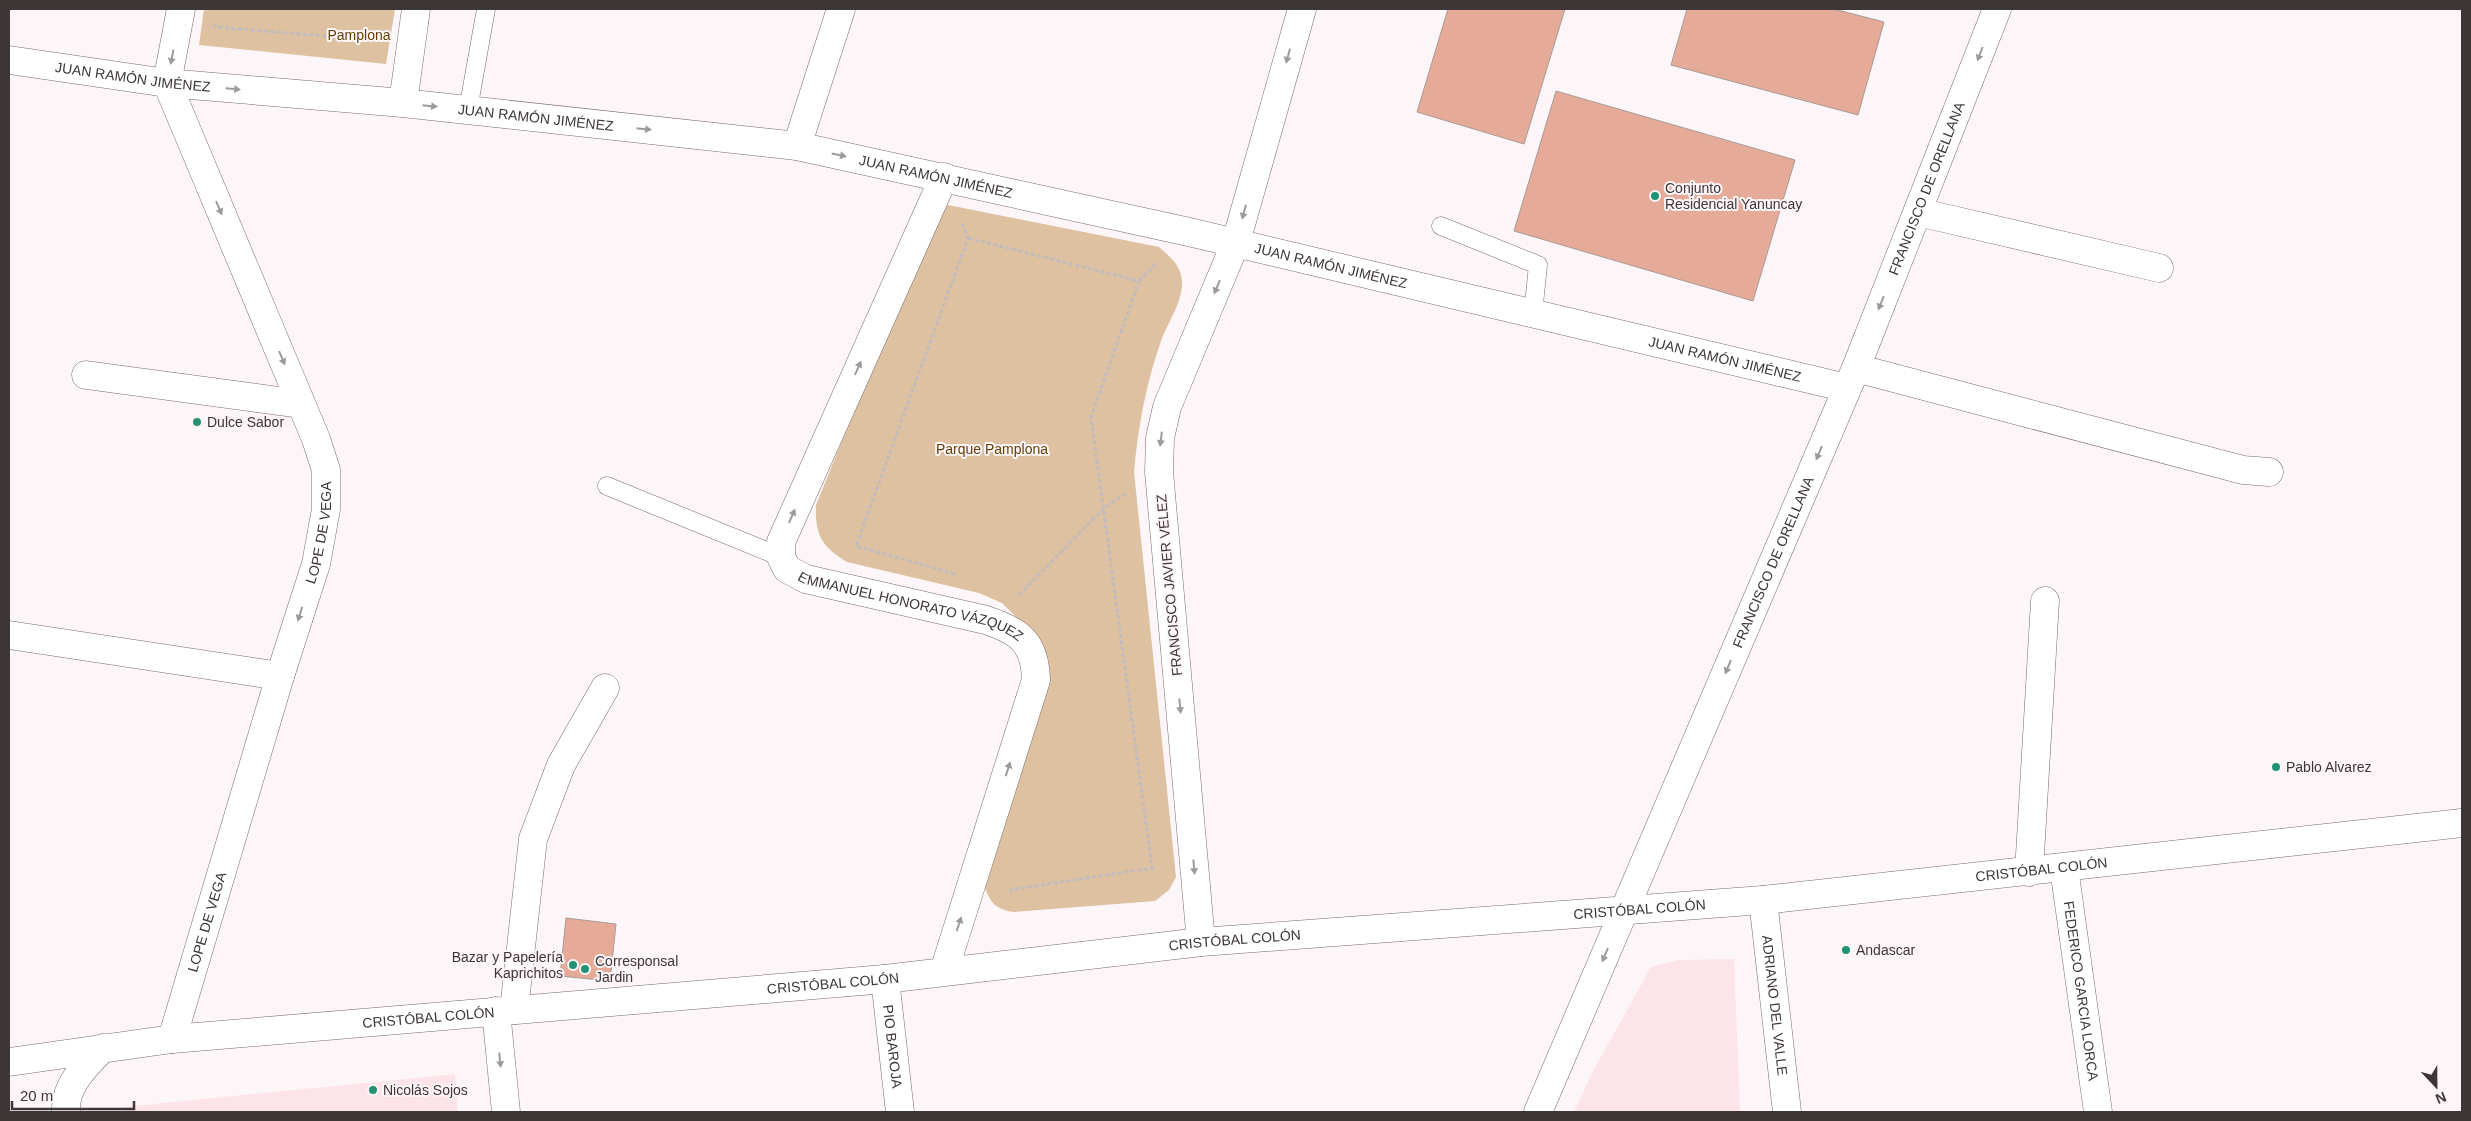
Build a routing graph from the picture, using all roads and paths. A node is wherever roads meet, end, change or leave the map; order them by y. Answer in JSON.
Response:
{"nodes":[{"id":1,"x":181,"y":9,"type":"edge"},
{"id":2,"x":416,"y":9,"type":"edge"},
{"id":3,"x":486,"y":9,"type":"edge"},
{"id":4,"x":841,"y":9,"type":"edge"},
{"id":5,"x":1302,"y":9,"type":"edge"},
{"id":6,"x":1997,"y":9,"type":"edge"},
{"id":7,"x":217,"y":18,"type":"dead end"},
{"id":8,"x":375,"y":33,"type":"dead end"},
{"id":9,"x":9,"y":60,"type":"edge"},
{"id":10,"x":167,"y":83,"type":"junction"},
{"id":11,"x":403,"y":103,"type":"junction"},
{"id":12,"x":468,"y":110,"type":"junction"},
{"id":13,"x":797,"y":146,"type":"junction"},
{"id":14,"x":944,"y":177,"type":"junction"},
{"id":15,"x":1918,"y":212,"type":"junction"},
{"id":16,"x":1441,"y":226,"type":"dead end"},
{"id":17,"x":1236,"y":242,"type":"junction"},
{"id":18,"x":2159,"y":268,"type":"dead end"},
{"id":19,"x":1533,"y":314,"type":"junction"},
{"id":20,"x":86,"y":376,"type":"dead end"},
{"id":21,"x":1851,"y":378,"type":"junction"},
{"id":22,"x":301,"y":404,"type":"junction"},
{"id":23,"x":1159,"y":472,"type":"junction"},
{"id":24,"x":2269,"y":472,"type":"dead end"},
{"id":25,"x":607,"y":486,"type":"dead end"},
{"id":26,"x":1104,"y":508,"type":"junction"},
{"id":27,"x":781,"y":557,"type":"junction"},
{"id":28,"x":957,"y":574,"type":"dead end"},
{"id":29,"x":1013,"y":590,"type":"dead end"},
{"id":30,"x":1022,"y":593,"type":"junction"},
{"id":31,"x":1027,"y":600,"type":"dead end"},
{"id":32,"x":2045,"y":601,"type":"dead end"},
{"id":33,"x":986,"y":620,"type":"junction"},
{"id":34,"x":9,"y":635,"type":"edge"},
{"id":35,"x":280,"y":676,"type":"junction"},
{"id":36,"x":605,"y":688,"type":"dead end"},
{"id":37,"x":2462,"y":823,"type":"edge"},
{"id":38,"x":2064,"y":868,"type":"junction"},
{"id":39,"x":2029,"y":872,"type":"junction"},
{"id":40,"x":1011,"y":882,"type":"dead end"},
{"id":41,"x":1763,"y":900,"type":"junction"},
{"id":42,"x":1624,"y":910,"type":"junction"},
{"id":43,"x":1201,"y":942,"type":"junction"},
{"id":44,"x":944,"y":971,"type":"junction"},
{"id":45,"x":885,"y":979,"type":"junction"},
{"id":46,"x":505,"y":1010,"type":"junction"},
{"id":47,"x":172,"y":1039,"type":"junction"},
{"id":48,"x":103,"y":1048,"type":"junction"},
{"id":49,"x":9,"y":1062,"type":"edge"},
{"id":50,"x":66,"y":1112,"type":"edge"},
{"id":51,"x":506,"y":1112,"type":"edge"},
{"id":52,"x":900,"y":1112,"type":"edge"},
{"id":53,"x":1538,"y":1112,"type":"edge"},
{"id":54,"x":1787,"y":1112,"type":"edge"},
{"id":55,"x":2098,"y":1112,"type":"edge"}],
"edges":[{"from":1,"to":10,"type":"street","one_way":true},
{"from":2,"to":11,"type":"street"},
{"from":3,"to":12,"type":"lane"},
{"from":4,"to":13,"type":"street"},
{"from":5,"to":17,"type":"street","name":"FRANCISCO JAVIER VÉLEZ","one_way":true},
{"from":6,"to":15,"type":"street","name":"FRANCISCO DE ORELLANA","one_way":true},
{"from":7,"to":8,"type":"path"},
{"from":9,"to":10,"type":"street","name":"JUAN RAMÓN JIMÉNEZ"},
{"from":10,"to":11,"type":"street","name":"JUAN RAMÓN JIMÉNEZ","one_way":true},
{"from":10,"to":22,"type":"street","name":"LOPE DE VEGA","one_way":true},
{"from":11,"to":12,"type":"street","name":"JUAN RAMÓN JIMÉNEZ","one_way":true},
{"from":12,"to":13,"type":"street","name":"JUAN RAMÓN JIMÉNEZ","one_way":true},
{"from":13,"to":14,"type":"street","name":"JUAN RAMÓN JIMÉNEZ","one_way":true},
{"from":14,"to":17,"type":"street","name":"JUAN RAMÓN JIMÉNEZ"},
{"from":27,"to":14,"type":"street","name":"EMMANUEL HONORATO VÁZQUEZ","one_way":true},
{"from":15,"to":18,"type":"street"},
{"from":15,"to":21,"type":"street","name":"FRANCISCO DE ORELLANA","one_way":true},
{"from":16,"to":19,"type":"lane"},
{"from":17,"to":19,"type":"street","name":"JUAN RAMÓN JIMÉNEZ"},
{"from":17,"to":23,"type":"street","name":"FRANCISCO JAVIER VÉLEZ","one_way":true},
{"from":19,"to":21,"type":"street","name":"JUAN RAMÓN JIMÉNEZ"},
{"from":20,"to":22,"type":"street"},
{"from":21,"to":24,"type":"street","name":"JUAN RAMÓN JIMÉNEZ"},
{"from":21,"to":42,"type":"street","name":"FRANCISCO DE ORELLANA","one_way":true},
{"from":22,"to":35,"type":"street","name":"LOPE DE VEGA","one_way":true},
{"from":23,"to":26,"type":"path"},
{"from":23,"to":43,"type":"street","name":"FRANCISCO JAVIER VÉLEZ","one_way":true},
{"from":25,"to":27,"type":"lane"},
{"from":26,"to":28,"type":"path"},
{"from":26,"to":30,"type":"path"},
{"from":26,"to":40,"type":"path"},
{"from":27,"to":33,"type":"street","name":"EMMANUEL HONORATO VÁZQUEZ"},
{"from":29,"to":30,"type":"path"},
{"from":30,"to":31,"type":"path"},
{"from":30,"to":33,"type":"path"},
{"from":32,"to":39,"type":"street"},
{"from":44,"to":33,"type":"street","name":"EMMANUEL HONORATO VÁZQUEZ","one_way":true},
{"from":34,"to":35,"type":"street"},
{"from":35,"to":47,"type":"street","name":"LOPE DE VEGA"},
{"from":36,"to":46,"type":"street"},
{"from":37,"to":38,"type":"street","name":"CRISTÓBAL COLÓN"},
{"from":38,"to":39,"type":"street","name":"CRISTÓBAL COLÓN"},
{"from":38,"to":55,"type":"street","name":"FEDERICO GARCIA LORCA"},
{"from":39,"to":41,"type":"street","name":"CRISTÓBAL COLÓN"},
{"from":41,"to":42,"type":"street","name":"CRISTÓBAL COLÓN"},
{"from":41,"to":54,"type":"street","name":"ADRIANO DEL VALLE"},
{"from":42,"to":43,"type":"street","name":"CRISTÓBAL COLÓN"},
{"from":42,"to":53,"type":"street","name":"FRANCISCO DE ORELLANA","one_way":true},
{"from":43,"to":44,"type":"street","name":"CRISTÓBAL COLÓN"},
{"from":44,"to":45,"type":"street","name":"CRISTÓBAL COLÓN"},
{"from":45,"to":46,"type":"street","name":"CRISTÓBAL COLÓN"},
{"from":45,"to":52,"type":"street","name":"PIO BAROJA"},
{"from":46,"to":47,"type":"street","name":"CRISTÓBAL COLÓN"},
{"from":46,"to":51,"type":"street","one_way":true},
{"from":47,"to":48,"type":"street","name":"CRISTÓBAL COLÓN"},
{"from":48,"to":49,"type":"street","name":"CRISTÓBAL COLÓN"},
{"from":48,"to":50,"type":"street"}]}
